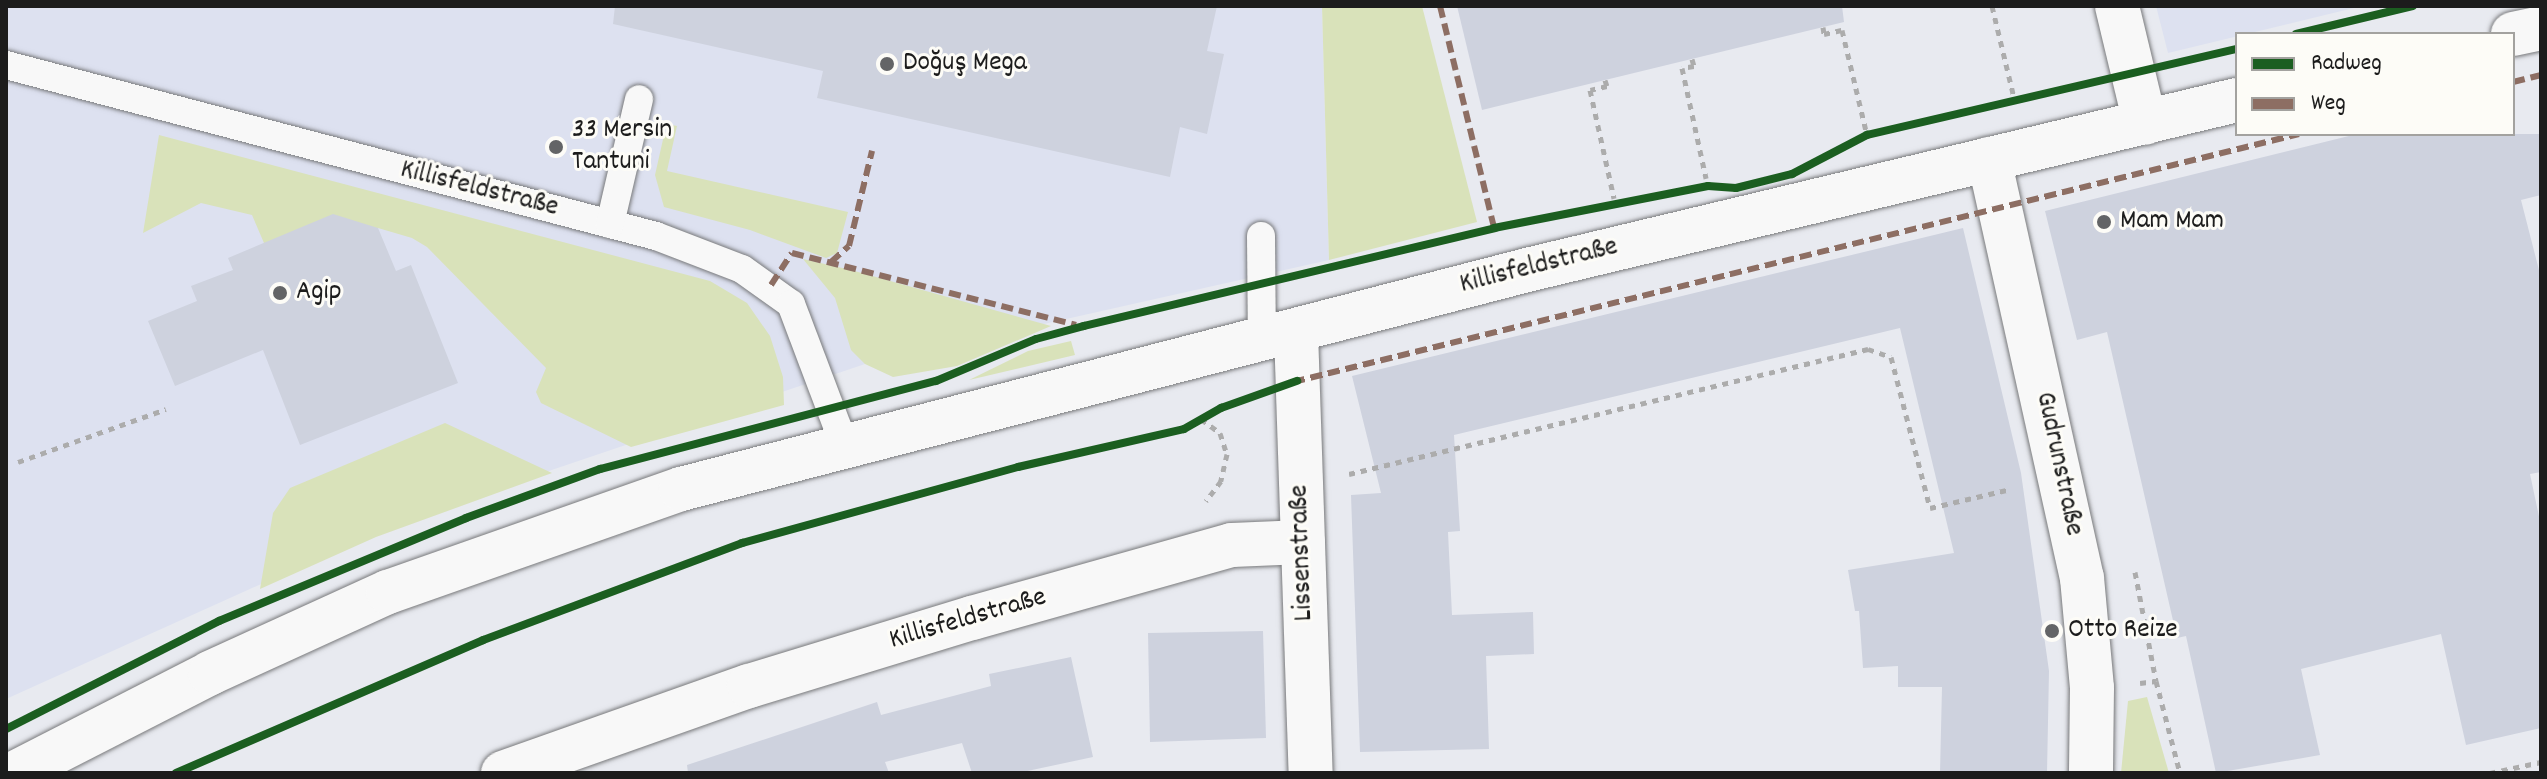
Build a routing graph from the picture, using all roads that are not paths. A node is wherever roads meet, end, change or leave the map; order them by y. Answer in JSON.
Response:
{"nodes":[{"id":1,"x":2117,"y":6,"type":"edge"},
{"id":2,"x":2541,"y":28,"type":"edge"},
{"id":3,"x":2515,"y":34,"type":"edge"},
{"id":4,"x":6,"y":65,"type":"edge"},
{"id":5,"x":639,"y":99,"type":"dead end"},
{"id":6,"x":2235,"y":100,"type":"edge"},
{"id":7,"x":2145,"y":123,"type":"junction"},
{"id":8,"x":1989,"y":159,"type":"junction"},
{"id":9,"x":610,"y":224,"type":"junction"},
{"id":10,"x":1261,"y":236,"type":"dead end"},
{"id":11,"x":1279,"y":336,"type":"junction"},
{"id":12,"x":845,"y":447,"type":"junction"},
{"id":13,"x":1303,"y":542,"type":"junction"},
{"id":14,"x":15,"y":773,"type":"edge"},
{"id":15,"x":503,"y":773,"type":"edge"},
{"id":16,"x":1311,"y":773,"type":"edge"},
{"id":17,"x":2091,"y":773,"type":"edge"}],
"edges":[{"from":1,"to":7,"type":"main road"},
{"from":2,"to":3,"type":"main road"},
{"from":4,"to":9,"type":"lane","name":"Killisfeldstraße"},
{"from":5,"to":9,"type":"lane"},
{"from":6,"to":7,"type":"main road","name":"Killisfeldstraße"},
{"from":7,"to":8,"type":"main road","name":"Killisfeldstraße"},
{"from":8,"to":11,"type":"main road","name":"Killisfeldstraße"},
{"from":8,"to":17,"type":"main road","name":"Gudrunstraße"},
{"from":9,"to":12,"type":"lane","name":"Killisfeldstraße"},
{"from":10,"to":11,"type":"lane"},
{"from":11,"to":12,"type":"main road","name":"Killisfeldstraße"},
{"from":11,"to":13,"type":"main road","name":"Lissenstraße"},
{"from":12,"to":14,"type":"main road","name":"Killisfeldstraße"},
{"from":13,"to":15,"type":"main road","name":"Killisfeldstraße"},
{"from":13,"to":16,"type":"main road","name":"Lissenstraße"}]}
